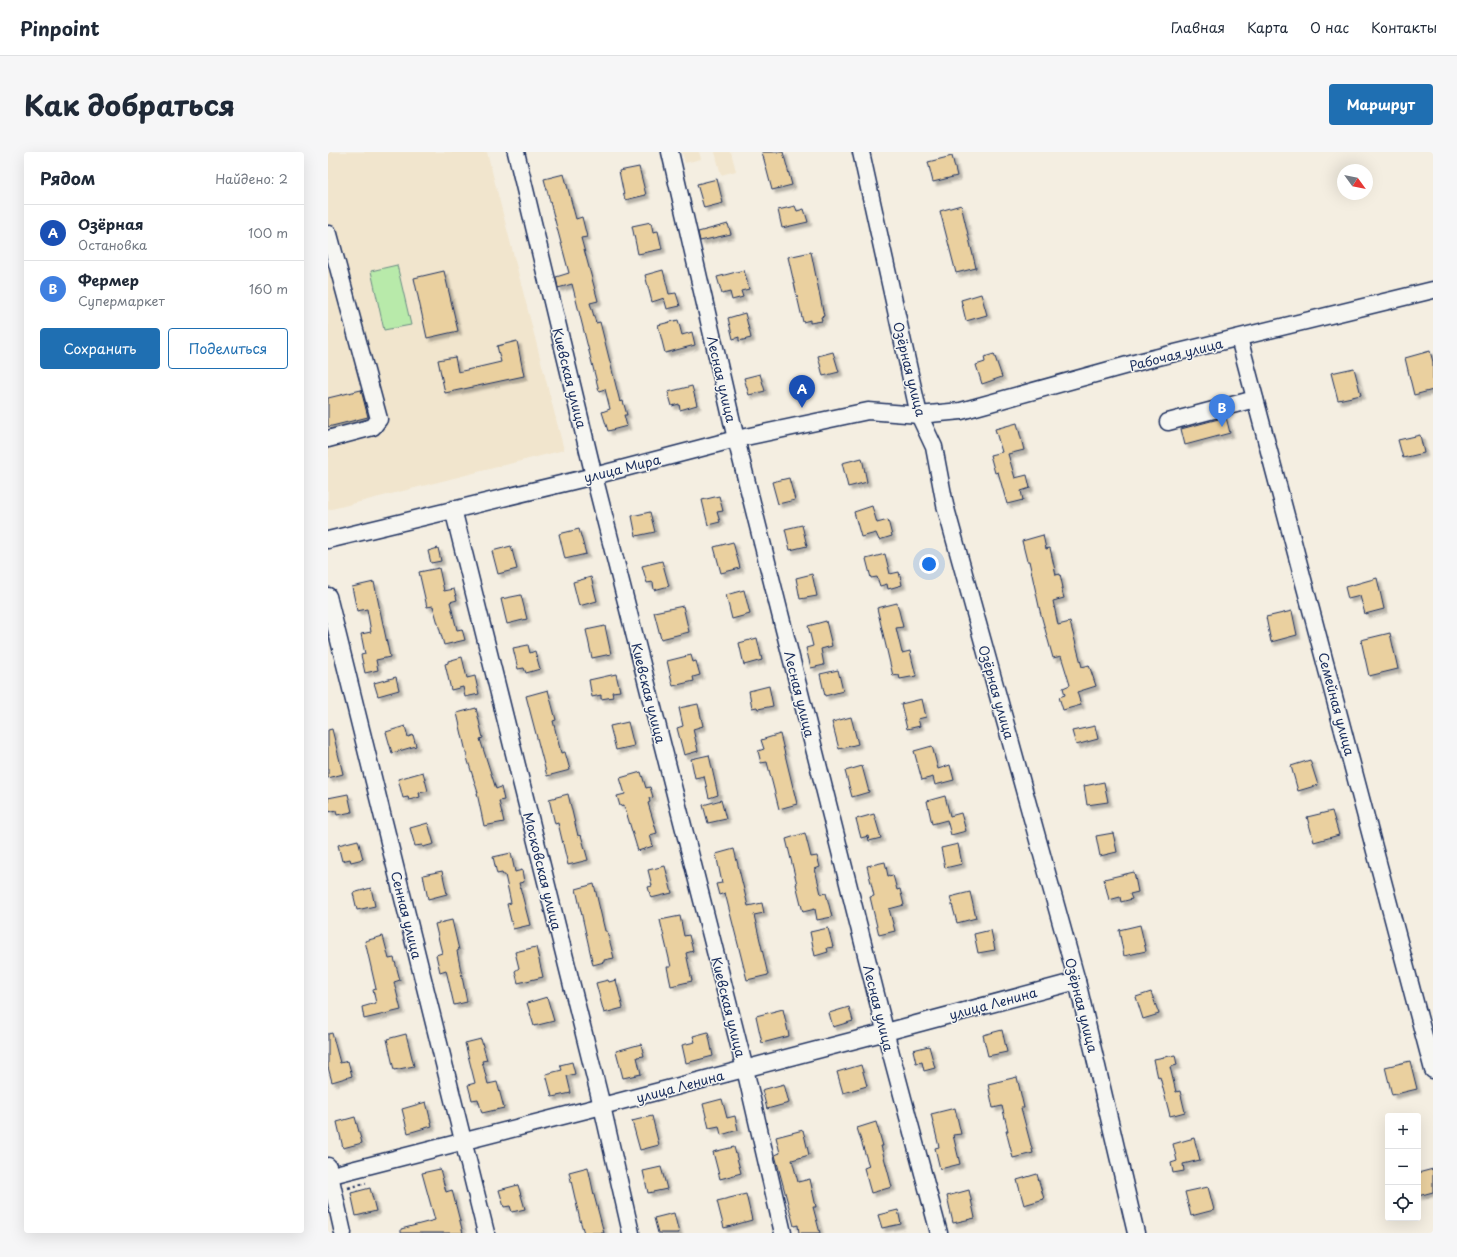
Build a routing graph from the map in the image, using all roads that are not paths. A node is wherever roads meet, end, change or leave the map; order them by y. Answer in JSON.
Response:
{"nodes":[{"id":1,"x":516,"y":152,"type":"edge"},
{"id":2,"x":670,"y":152,"type":"edge"},
{"id":3,"x":861,"y":152,"type":"edge"},
{"id":4,"x":329,"y":234,"type":"dead end"},
{"id":5,"x":1433,"y":290,"type":"edge"},
{"id":6,"x":1239,"y":338,"type":"junction"},
{"id":7,"x":1255,"y":399,"type":"junction"},
{"id":8,"x":919,"y":415,"type":"junction"},
{"id":9,"x":1168,"y":422,"type":"dead end"},
{"id":10,"x":328,"y":439,"type":"edge"},
{"id":11,"x":736,"y":439,"type":"junction"},
{"id":12,"x":594,"y":476,"type":"junction"},
{"id":13,"x":453,"y":509,"type":"junction"},
{"id":14,"x":328,"y":540,"type":"edge"},
{"id":15,"x":328,"y":596,"type":"edge"},
{"id":16,"x":1077,"y":980,"type":"junction"},
{"id":17,"x":886,"y":1032,"type":"junction"},
{"id":18,"x":745,"y":1069,"type":"junction"},
{"id":19,"x":1433,"y":1070,"type":"edge"},
{"id":20,"x":602,"y":1106,"type":"junction"},
{"id":21,"x":464,"y":1142,"type":"junction"},
{"id":22,"x":329,"y":1172,"type":"edge"},
{"id":23,"x":343,"y":1233,"type":"edge"},
{"id":24,"x":486,"y":1233,"type":"edge"},
{"id":25,"x":631,"y":1233,"type":"edge"},
{"id":26,"x":782,"y":1233,"type":"edge"},
{"id":27,"x":939,"y":1233,"type":"edge"},
{"id":28,"x":1136,"y":1233,"type":"edge"}],
"edges":[{"from":1,"to":12,"type":"street","name":"Киевская улица"},
{"from":2,"to":11,"type":"street","name":"Лесная улица"},
{"from":3,"to":8,"type":"street","name":"Озёрная улица"},
{"from":4,"to":10,"type":"street"},
{"from":5,"to":6,"type":"street","name":"Рабочая улица"},
{"from":6,"to":7,"type":"street","name":"Семейная улица"},
{"from":6,"to":8,"type":"street","name":"Рабочая улица"},
{"from":7,"to":9,"type":"street"},
{"from":7,"to":19,"type":"street","name":"Семейная улица"},
{"from":8,"to":11,"type":"street","name":"улица Мира"},
{"from":8,"to":16,"type":"street","name":"Озёрная улица"},
{"from":11,"to":12,"type":"street","name":"улица Мира"},
{"from":11,"to":17,"type":"street","name":"Лесная улица"},
{"from":12,"to":13,"type":"street","name":"улица Мира"},
{"from":12,"to":18,"type":"street","name":"Киевская улица"},
{"from":13,"to":14,"type":"street","name":"улица Мира"},
{"from":13,"to":20,"type":"street","name":"Московская улица"},
{"from":15,"to":21,"type":"street","name":"Сенная улица"},
{"from":16,"to":17,"type":"street","name":"улица Ленина"},
{"from":16,"to":28,"type":"street","name":"Озёрная улица"},
{"from":17,"to":18,"type":"street","name":"улица Ленина"},
{"from":17,"to":27,"type":"street","name":"Лесная улица"},
{"from":18,"to":20,"type":"street","name":"улица Ленина"},
{"from":18,"to":26,"type":"street","name":"Киевская улица"},
{"from":20,"to":21,"type":"street","name":"улица Ленина"},
{"from":20,"to":25,"type":"street","name":"Московская улица"},
{"from":21,"to":22,"type":"street","name":"улица Ленина"},
{"from":21,"to":24,"type":"street","name":"Сенная улица"},
{"from":22,"to":23,"type":"street"}]}
